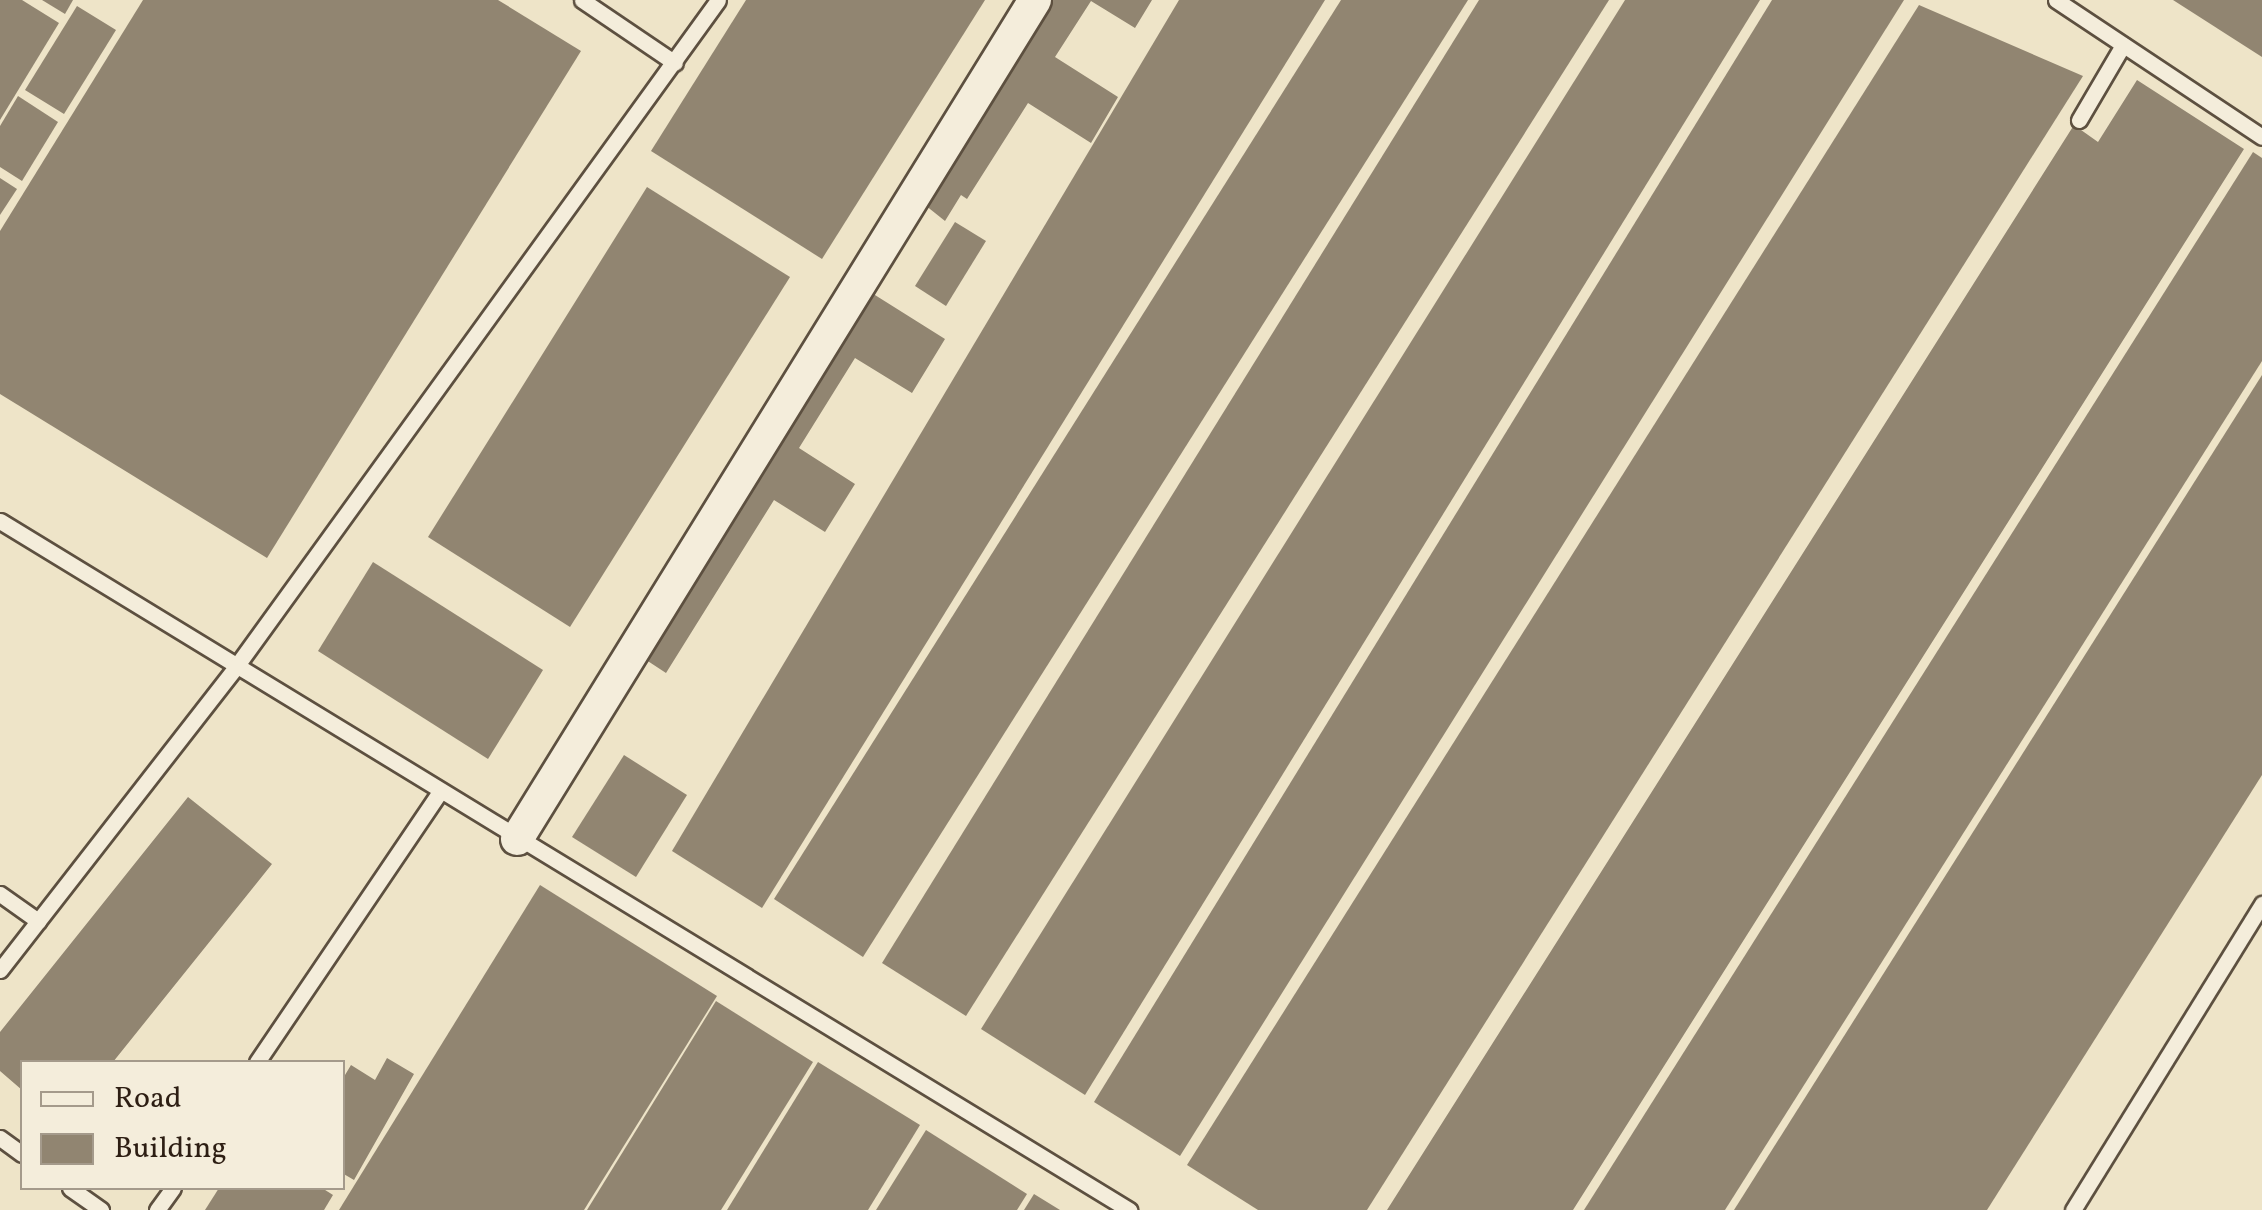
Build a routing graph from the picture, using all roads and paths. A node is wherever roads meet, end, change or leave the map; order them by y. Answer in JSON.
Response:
{"nodes":[{"id":1,"x":582,"y":0,"type":"edge"},
{"id":2,"x":718,"y":0,"type":"edge"},
{"id":3,"x":1035,"y":0,"type":"edge"},
{"id":4,"x":2056,"y":0,"type":"edge"},
{"id":5,"x":2123,"y":45,"type":"junction"},
{"id":6,"x":675,"y":62,"type":"junction"},
{"id":7,"x":2078,"y":120,"type":"dead end"},
{"id":8,"x":2262,"y":137,"type":"edge"},
{"id":9,"x":0,"y":521,"type":"edge"},
{"id":10,"x":235,"y":668,"type":"junction"},
{"id":11,"x":440,"y":792,"type":"junction"},
{"id":12,"x":517,"y":839,"type":"junction"},
{"id":13,"x":0,"y":894,"type":"edge"},
{"id":14,"x":2262,"y":904,"type":"edge"},
{"id":15,"x":38,"y":921,"type":"junction"},
{"id":16,"x":0,"y":970,"type":"edge"},
{"id":17,"x":258,"y":1060,"type":"edge"},
{"id":18,"x":73,"y":1190,"type":"edge"},
{"id":19,"x":101,"y":1210,"type":"edge"},
{"id":20,"x":1129,"y":1210,"type":"edge"},
{"id":21,"x":2073,"y":1210,"type":"edge"}],
"edges":[{"from":1,"to":6,"type":"lane"},
{"from":2,"to":6,"type":"lane"},
{"from":3,"to":12,"type":"street"},
{"from":4,"to":5,"type":"lane"},
{"from":5,"to":7,"type":"lane"},
{"from":5,"to":8,"type":"lane"},
{"from":6,"to":10,"type":"lane"},
{"from":9,"to":10,"type":"lane"},
{"from":10,"to":11,"type":"lane"},
{"from":10,"to":15,"type":"lane"},
{"from":11,"to":12,"type":"lane"},
{"from":11,"to":17,"type":"lane"},
{"from":12,"to":20,"type":"lane"},
{"from":13,"to":15,"type":"lane"},
{"from":14,"to":21,"type":"lane"},
{"from":15,"to":16,"type":"lane"},
{"from":18,"to":19,"type":"lane"}]}
